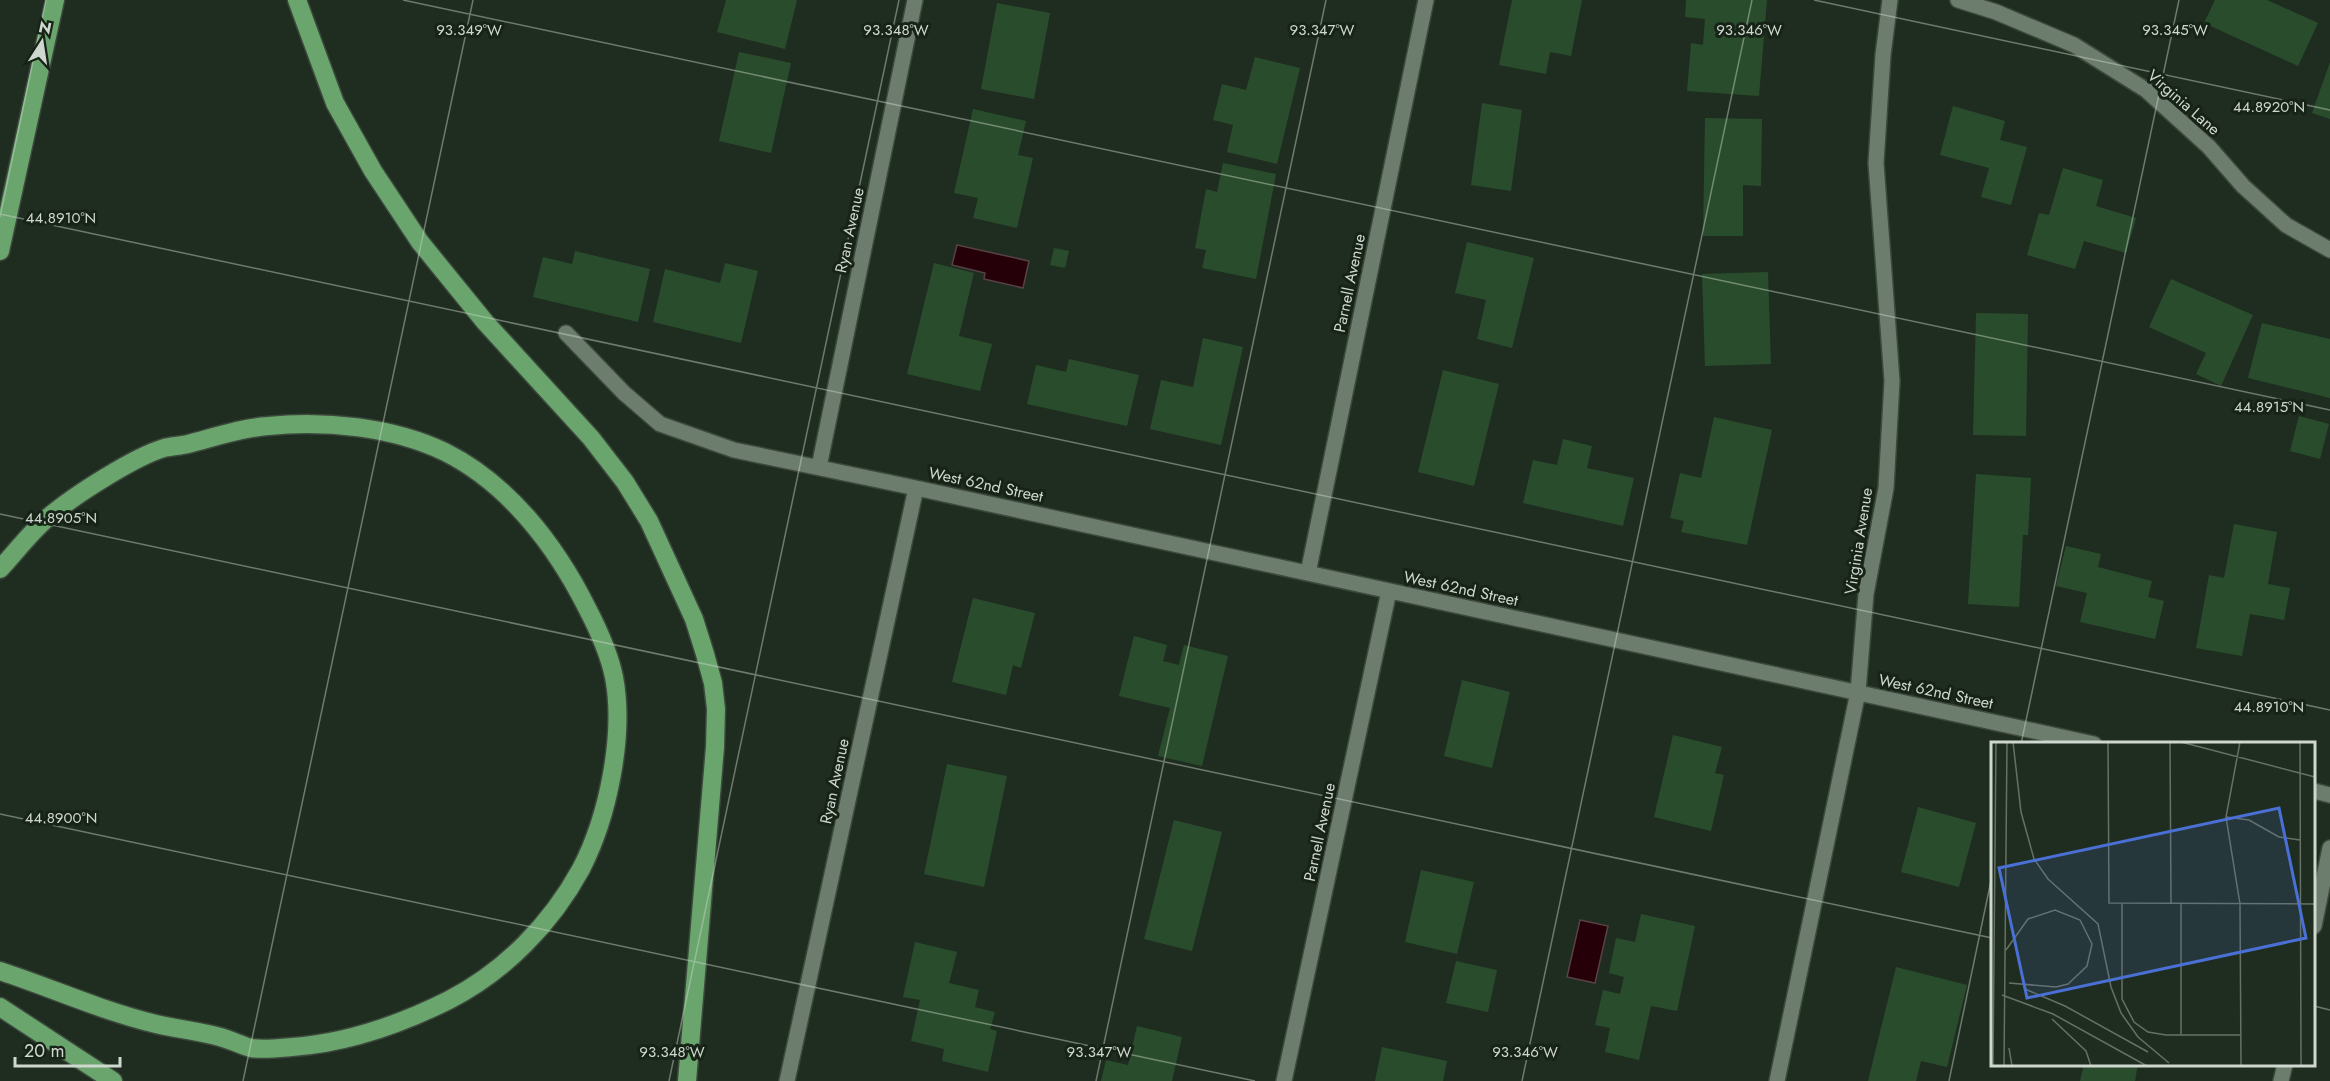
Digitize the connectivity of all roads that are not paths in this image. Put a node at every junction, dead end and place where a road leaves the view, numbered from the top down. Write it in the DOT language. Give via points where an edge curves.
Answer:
graph roads {
  1 [pos="55,0"];
  2 [pos="297,0"];
  3 [pos="915,0"];
  4 [pos="1426,0"];
  5 [pos="1890,0"];
  6 [pos="1958,0"];
  7 [pos="2330,250"];
  8 [pos="0,251"];
  9 [pos="566,333"];
  10 [pos="819,467"];
  11 [pos="916,488"];
  12 [pos="0,569"];
  13 [pos="1308,573"];
  14 [pos="1389,591"];
  15 [pos="1858,692"];
  16 [pos="2085,742"];
  17 [pos="2315,791"];
  18 [pos="2330,795"];
  19 [pos="2330,848"];
  20 [pos="2315,917"];
  21 [pos="0,970"];
  22 [pos="0,1007"];
  23 [pos="2285,1066"];
  24 [pos="113,1081"];
  25 [pos="687,1081"];
  26 [pos="787,1081"];
  27 [pos="1284,1081"];
  28 [pos="1777,1081"];
  29 [pos="2281,1081"];
  1 -- 8 [label="highway"];
  2 -- 25 [label="highway" via="335,103 373,171 443,272 591,438 625,482 663,549 694,619 713,683 716,709"];
  3 -- 10 [label="street, Ryan Avenue"];
  4 -- 13 [label="street, Parnell Avenue"];
  5 -- 15 [label="street, Virginia Avenue" via="1876,163 1892,381 1886,488 1866,594"];
  6 -- 7 [label="street, Virginia Lane" via="2074,45 2146,90 2286,225"];
  9 -- 10 [label="street, West 62nd Street" via="660,424 734,450"];
  10 -- 11 [label="street, West 62nd Street"];
  11 -- 13 [label="street, West 62nd Street"];
  11 -- 26 [label="street, Ryan Avenue"];
  12 -- 21 [label="highway" via="49,516 104,479 163,448 275,425 321,424 401,436 446,452 470,467 541,532 572,578 595,623 614,675 616,704 613,766 599,830 557,908 488,977 408,1019 351,1039 253,1048 127,1016"];
  13 -- 14 [label="street, West 62nd Street"];
  14 -- 15 [label="street, West 62nd Street"];
  14 -- 27 [label="street, Parnell Avenue"];
  15 -- 16 [label="street, West 62nd Street"];
  15 -- 28 [label="street, Virginia Avenue"];
  17 -- 18 [label="street"];
  19 -- 20 [label="street"];
  22 -- 24 [label="highway"];
  23 -- 29 [label="street"];
}
